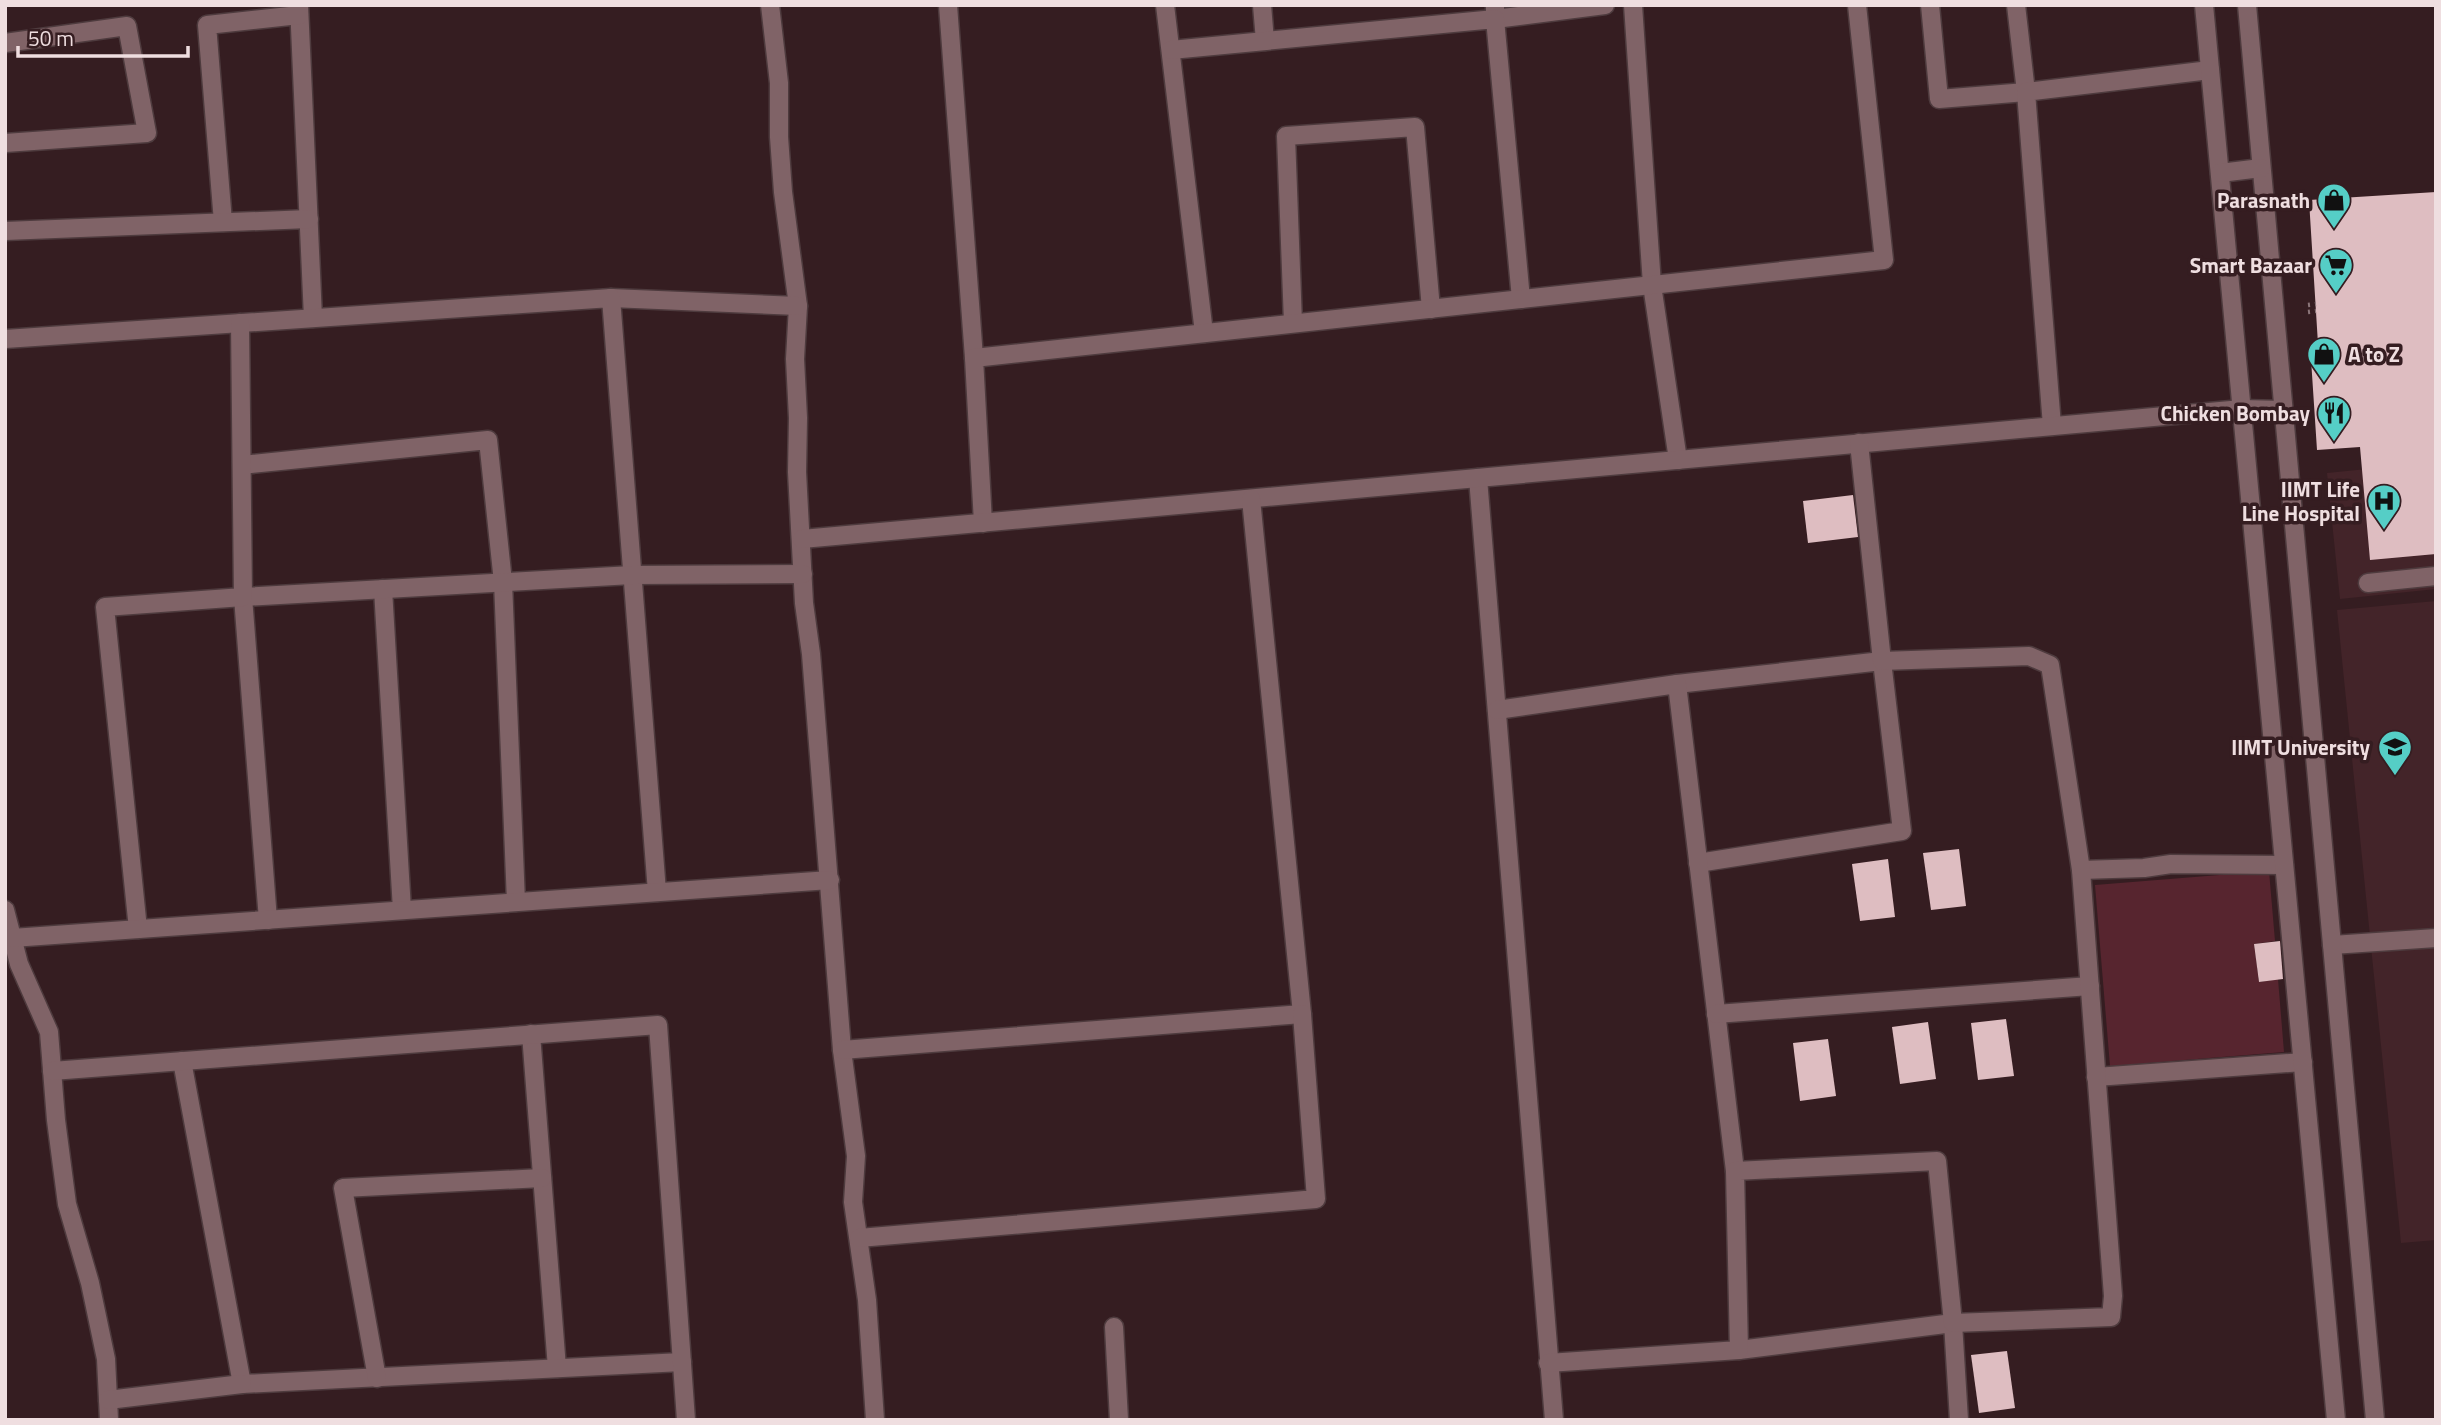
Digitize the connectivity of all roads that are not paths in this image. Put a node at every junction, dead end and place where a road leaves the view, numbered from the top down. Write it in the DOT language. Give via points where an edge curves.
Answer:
graph roads {
  1 [pos="770,5"];
  2 [pos="948,5"];
  3 [pos="1165,5"];
  4 [pos="1262,5"];
  5 [pos="1605,5"];
  6 [pos="1633,5"];
  7 [pos="1857,5"];
  8 [pos="1930,5"];
  9 [pos="2016,5"];
  10 [pos="2204,5"];
  11 [pos="2247,5"];
  12 [pos="299,10"];
  13 [pos="1495,12"];
  14 [pos="1265,41"];
  15 [pos="5,43"];
  16 [pos="1171,50"];
  17 [pos="2210,70"];
  18 [pos="2026,92"];
  19 [pos="5,143"];
  20 [pos="2261,168"];
  21 [pos="2220,173"];
  22 [pos="309,219"];
  23 [pos="223,222"];
  24 [pos="5,231"];
  25 [pos="1652,285"];
  26 [pos="611,298"];
  27 [pos="1521,299"];
  28 [pos="798,306"];
  29 [pos="1431,309"];
  30 [pos="313,318"];
  31 [pos="240,323"];
  32 [pos="1293,323"];
  33 [pos="1204,333"];
  34 [pos="5,339"];
  35 [pos="974,358"];
  36 [pos="2242,409"];
  37 [pos="2283,410"];
  38 [pos="2052,426"];
  39 [pos="1858,443"];
  40 [pos="1678,460"];
  41 [pos="242,465"];
  42 [pos="1478,478"];
  43 [pos="1251,499"];
  44 [pos="983,523"];
  45 [pos="802,539"];
  46 [pos="803,574"];
  47 [pos="632,575"];
  48 [pos="2436,576"];
  49 [pos="503,582"];
  50 [pos="2368,583"];
  51 [pos="383,589"];
  52 [pos="243,597"];
  53 [pos="1882,662"];
  54 [pos="1677,684"];
  55 [pos="1497,710"];
  56 [pos="1698,863"];
  57 [pos="2284,865"];
  58 [pos="2081,870"];
  59 [pos="830,880"];
  60 [pos="657,892"];
  61 [pos="516,902"];
  62 [pos="5,910"];
  63 [pos="402,910"];
  64 [pos="268,920"];
  65 [pos="138,929"];
  66 [pos="2436,937"];
  67 [pos="12,938"];
  68 [pos="2332,945"];
  69 [pos="2090,986"];
  70 [pos="1302,1014"];
  71 [pos="1716,1014"];
  72 [pos="531,1034"];
  73 [pos="842,1050"];
  74 [pos="183,1061"];
  75 [pos="2303,1062"];
  76 [pos="52,1071"];
  77 [pos="2096,1077"];
  78 [pos="1735,1171"];
  79 [pos="542,1178"];
  80 [pos="859,1238"];
  81 [pos="1953,1323"];
  82 [pos="1114,1326"];
  83 [pos="1739,1350"];
  84 [pos="682,1362"];
  85 [pos="1548,1363"];
  86 [pos="556,1368"];
  87 [pos="377,1378"];
  88 [pos="242,1384"];
  89 [pos="108,1400"];
  90 [pos="109,1420"];
  91 [pos="686,1420"];
  92 [pos="875,1420"];
  93 [pos="1119,1420"];
  94 [pos="1554,1420"];
  95 [pos="1959,1420"];
  96 [pos="2336,1420"];
  97 [pos="2375,1420"];
  1 -- 28 [label="street" via="779,83 783,192"];
  2 -- 35 [label="street"];
  3 -- 16 [label="street"];
  4 -- 14 [label="street"];
  5 -- 13 [label="street"];
  6 -- 25 [label="street"];
  7 -- 25 [label="street" via="1884,260"];
  8 -- 18 [label="street" via="1939,99"];
  9 -- 18 [label="street"];
  10 -- 17 [label="street"];
  11 -- 20 [label="street"];
  12 -- 22 [label="street"];
  12 -- 23 [label="street" via="207,25"];
  13 -- 14 [label="street"];
  13 -- 27 [label="street"];
  14 -- 16 [label="street"];
  15 -- 19 [label="street" via="127,26 147,133"];
  16 -- 33 [label="street"];
  17 -- 18 [label="street"];
  17 -- 21 [label="street"];
  18 -- 38 [label="street"];
  20 -- 21 [label="street"];
  20 -- 37 [label="street"];
  21 -- 36 [label="street"];
  22 -- 23 [label="street"];
  22 -- 30 [label="street"];
  23 -- 24 [label="street"];
  25 -- 27 [label="street"];
  25 -- 40 [label="street"];
  26 -- 28 [label="street"];
  26 -- 30 [label="street"];
  26 -- 47 [label="street"];
  27 -- 29 [label="street"];
  28 -- 45 [label="street" via="795,359"];
  29 -- 32 [label="street"];
  29 -- 32 [label="street" via="1415,127 1286,136"];
  30 -- 31 [label="street"];
  31 -- 34 [label="street"];
  31 -- 41 [label="street"];
  32 -- 33 [label="street"];
  33 -- 35 [label="street"];
  35 -- 44 [label="street"];
  36 -- 37 [label="street"];
  36 -- 38 [label="street"];
  36 -- 57 [label="street"];
  37 -- 68 [label="street"];
  38 -- 39 [label="street"];
  39 -- 40 [label="street"];
  39 -- 53 [label="street"];
  40 -- 42 [label="street"];
  41 -- 49 [label="street" via="488,439"];
  41 -- 52 [label="street"];
  42 -- 43 [label="street"];
  42 -- 55 [label="street"];
  43 -- 44 [label="street"];
  43 -- 70 [label="street"];
  44 -- 45 [label="street"];
  45 -- 46 [label="street"];
  46 -- 47 [label="street"];
  46 -- 59 [label="street"];
  47 -- 49 [label="street"];
  47 -- 60 [label="street"];
  48 -- 50 [label="street"];
  49 -- 51 [label="street"];
  49 -- 61 [label="street"];
  51 -- 52 [label="street"];
  51 -- 63 [label="street"];
  52 -- 64 [label="street"];
  52 -- 65 [label="street" via="105,607"];
  53 -- 54 [label="street"];
  53 -- 56 [label="street" via="1902,831"];
  53 -- 58 [label="street" via="2029,656 2050,665"];
  54 -- 55 [label="street"];
  54 -- 56 [label="street"];
  55 -- 85 [label="street"];
  56 -- 71 [label="street"];
  57 -- 58 [label="street" via="2171,864"];
  57 -- 75 [label="street"];
  58 -- 69 [label="street"];
  59 -- 60 [label="street"];
  59 -- 73 [label="street"];
  60 -- 61 [label="street"];
  61 -- 63 [label="street"];
  62 -- 67 [label="street"];
  63 -- 64 [label="street"];
  64 -- 65 [label="street"];
  65 -- 67 [label="street"];
  66 -- 68 [label="street"];
  67 -- 76 [label="street" via="49,1032"];
  68 -- 97 [label="street"];
  69 -- 71 [label="street"];
  69 -- 77 [label="street"];
  70 -- 73 [label="street"];
  70 -- 80 [label="street" via="1316,1199"];
  71 -- 78 [label="street"];
  72 -- 74 [label="street"];
  72 -- 79 [label="street"];
  72 -- 84 [label="street" via="658,1025"];
  73 -- 80 [label="street" via="856,1156 853,1202"];
  74 -- 76 [label="street"];
  74 -- 88 [label="street"];
  75 -- 77 [label="street"];
  75 -- 96 [label="street"];
  76 -- 89 [label="street" via="67,1204 106,1359"];
  77 -- 81 [label="street" via="2111,1317"];
  78 -- 81 [label="street" via="1937,1161"];
  78 -- 83 [label="street"];
  79 -- 86 [label="street"];
  79 -- 87 [label="street" via="343,1188"];
  80 -- 92 [label="street"];
  81 -- 83 [label="street"];
  81 -- 95 [label="street"];
  82 -- 93 [label="street"];
  83 -- 85 [label="street"];
  84 -- 86 [label="street"];
  84 -- 91 [label="street"];
  85 -- 94 [label="street"];
  86 -- 87 [label="street"];
  87 -- 88 [label="street"];
  88 -- 89 [label="street"];
  89 -- 90 [label="street"];
}
